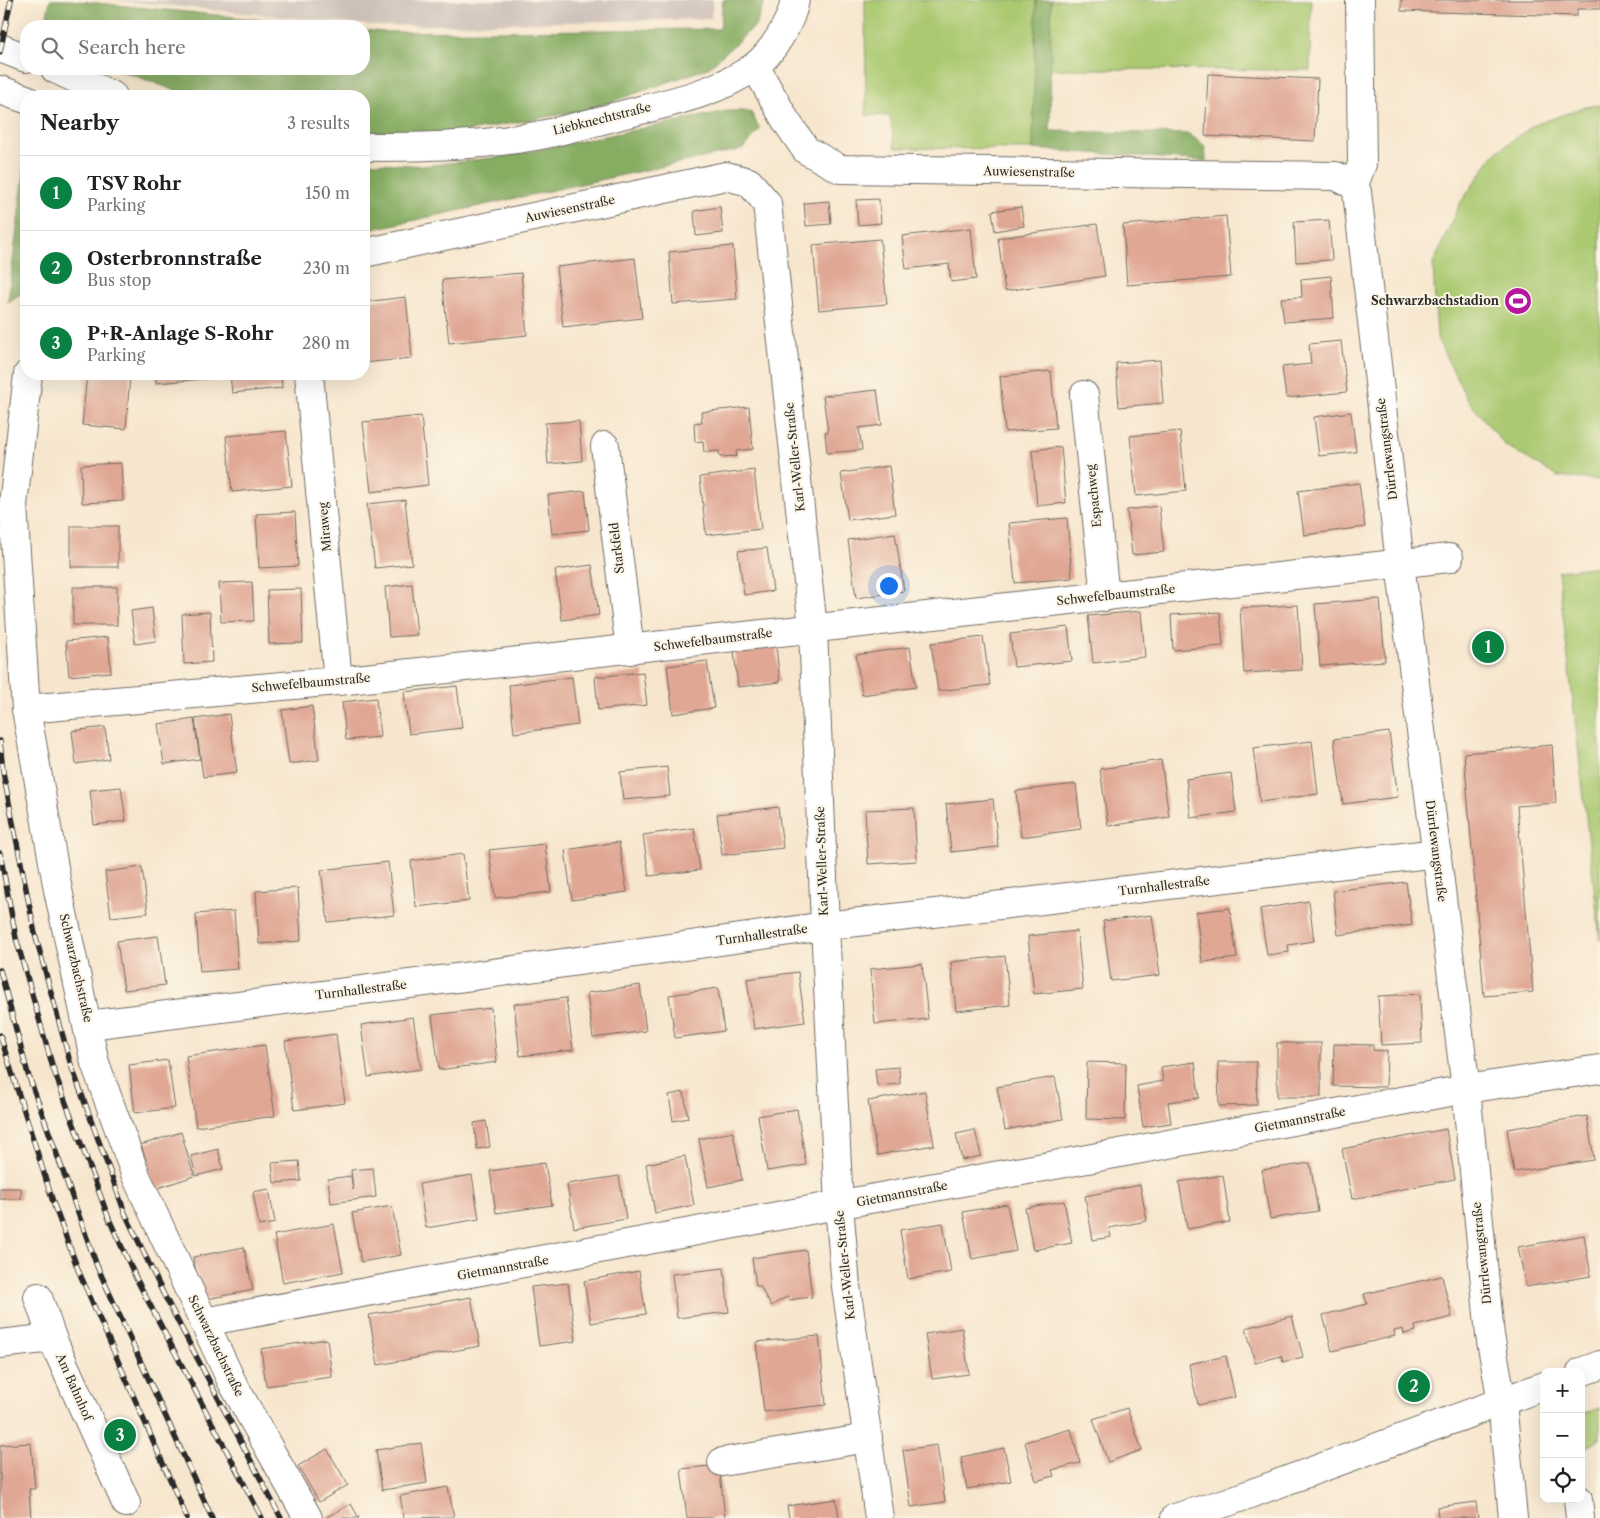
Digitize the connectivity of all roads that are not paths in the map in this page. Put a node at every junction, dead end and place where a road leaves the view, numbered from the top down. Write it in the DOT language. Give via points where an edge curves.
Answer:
graph roads {
  1 [pos="795,0"];
  2 [pos="1360,0"];
  3 [pos="0,48"];
  4 [pos="20,56"];
  5 [pos="755,66"];
  6 [pos="67,75"];
  7 [pos="0,90"];
  8 [pos="100,90"];
  9 [pos="20,97"];
  10 [pos="370,147"];
  11 [pos="1354,185"];
  12 [pos="767,203"];
  13 [pos="370,252"];
  14 [pos="27,380"];
  15 [pos="310,380"];
  16 [pos="1084,395"];
  17 [pos="605,446"];
  18 [pos="1449,558"];
  19 [pos="1400,563"];
  20 [pos="1105,597"];
  21 [pos="814,628"];
  22 [pos="630,650"];
  23 [pos="338,681"];
  24 [pos="26,709"];
  25 [pos="1437,853"];
  26 [pos="825,926"];
  27 [pos="89,1025"];
  28 [pos="1600,1069"];
  29 [pos="1466,1089"];
  30 [pos="839,1206"];
  31 [pos="38,1297"];
  32 [pos="204,1322"];
  33 [pos="52,1338"];
  34 [pos="0,1344"];
  35 [pos="1600,1365"];
  36 [pos="1585,1371"];
  37 [pos="1540,1388"];
  38 [pos="1502,1402"];
  39 [pos="868,1438"];
  40 [pos="722,1462"];
  41 [pos="126,1503"];
  42 [pos="1578,1503"];
  43 [pos="308,1518"];
  44 [pos="879,1518"];
  45 [pos="1175,1518"];
  46 [pos="1513,1518"];
  47 [pos="1580,1518"];
  1 -- 5 [label="street, Liebknechtstraße" via="778,39"];
  2 -- 11 [label="street" via="1362,164"];
  3 -- 4 [label="street"];
  5 -- 10 [label="street, Liebknechtstraße" via="719,87 540,135 433,148"];
  5 -- 11 [label="street, Auwiesenstraße" via="806,150 840,169 1336,176"];
  6 -- 8 [label="street"];
  7 -- 9 [label="street"];
  11 -- 19 [label="street, Dürrlewangstraße"];
  12 -- 13 [label="street, Auwiesenstraße" via="749,182 726,176"];
  12 -- 21 [label="street, Karl-Weller-Straße"];
  14 -- 24 [label="street, Schwarzbachstraße" via="13,505"];
  15 -- 23 [label="street, Miraweg"];
  16 -- 20 [label="street, Espachweg"];
  17 -- 22 [label="street, Starkfeld"];
  18 -- 19 [label="street, Schwefelbaumstraße"];
  19 -- 20 [label="street, Schwefelbaumstraße"];
  19 -- 25 [label="street, Dürrlewangstraße"];
  20 -- 21 [label="street, Schwefelbaumstraße"];
  21 -- 22 [label="street, Schwefelbaumstraße"];
  21 -- 26 [label="street, Karl-Weller-Straße"];
  22 -- 23 [label="street, Schwefelbaumstraße"];
  23 -- 24 [label="street, Schwefelbaumstraße"];
  24 -- 27 [label="street, Schwarzbachstraße" via="58,890"];
  25 -- 26 [label="street, Turnhallestraße"];
  25 -- 29 [label="street, Dürrlewangstraße"];
  26 -- 27 [label="street, Turnhallestraße"];
  26 -- 30 [label="street, Karl-Weller-Straße"];
  27 -- 32 [label="street, Schwarzbachstraße" via="95,1063 136,1176"];
  28 -- 29 [label="street, Gietmannstraße"];
  29 -- 30 [label="street, Gietmannstraße"];
  29 -- 38 [label="street, Dürrlewangstraße" via="1490,1335"];
  30 -- 32 [label="street, Gietmannstraße"];
  30 -- 39 [label="street, Karl-Weller-Straße" via="846,1286"];
  31 -- 33 [label="street, Am Bahnhof"];
  32 -- 43 [label="street, Schwarzbachstraße" via="232,1382"];
  33 -- 34 [label="street"];
  33 -- 41 [label="street, Am Bahnhof"];
  35 -- 36 [label="street"];
  37 -- 38 [label="street"];
  38 -- 45 [label="street" via="1228,1502"];
  38 -- 46 [label="street, Dürrlewangstraße"];
  39 -- 40 [label="street"];
  39 -- 44 [label="street, Karl-Weller-Straße"];
  42 -- 47 [label="street"];
}
